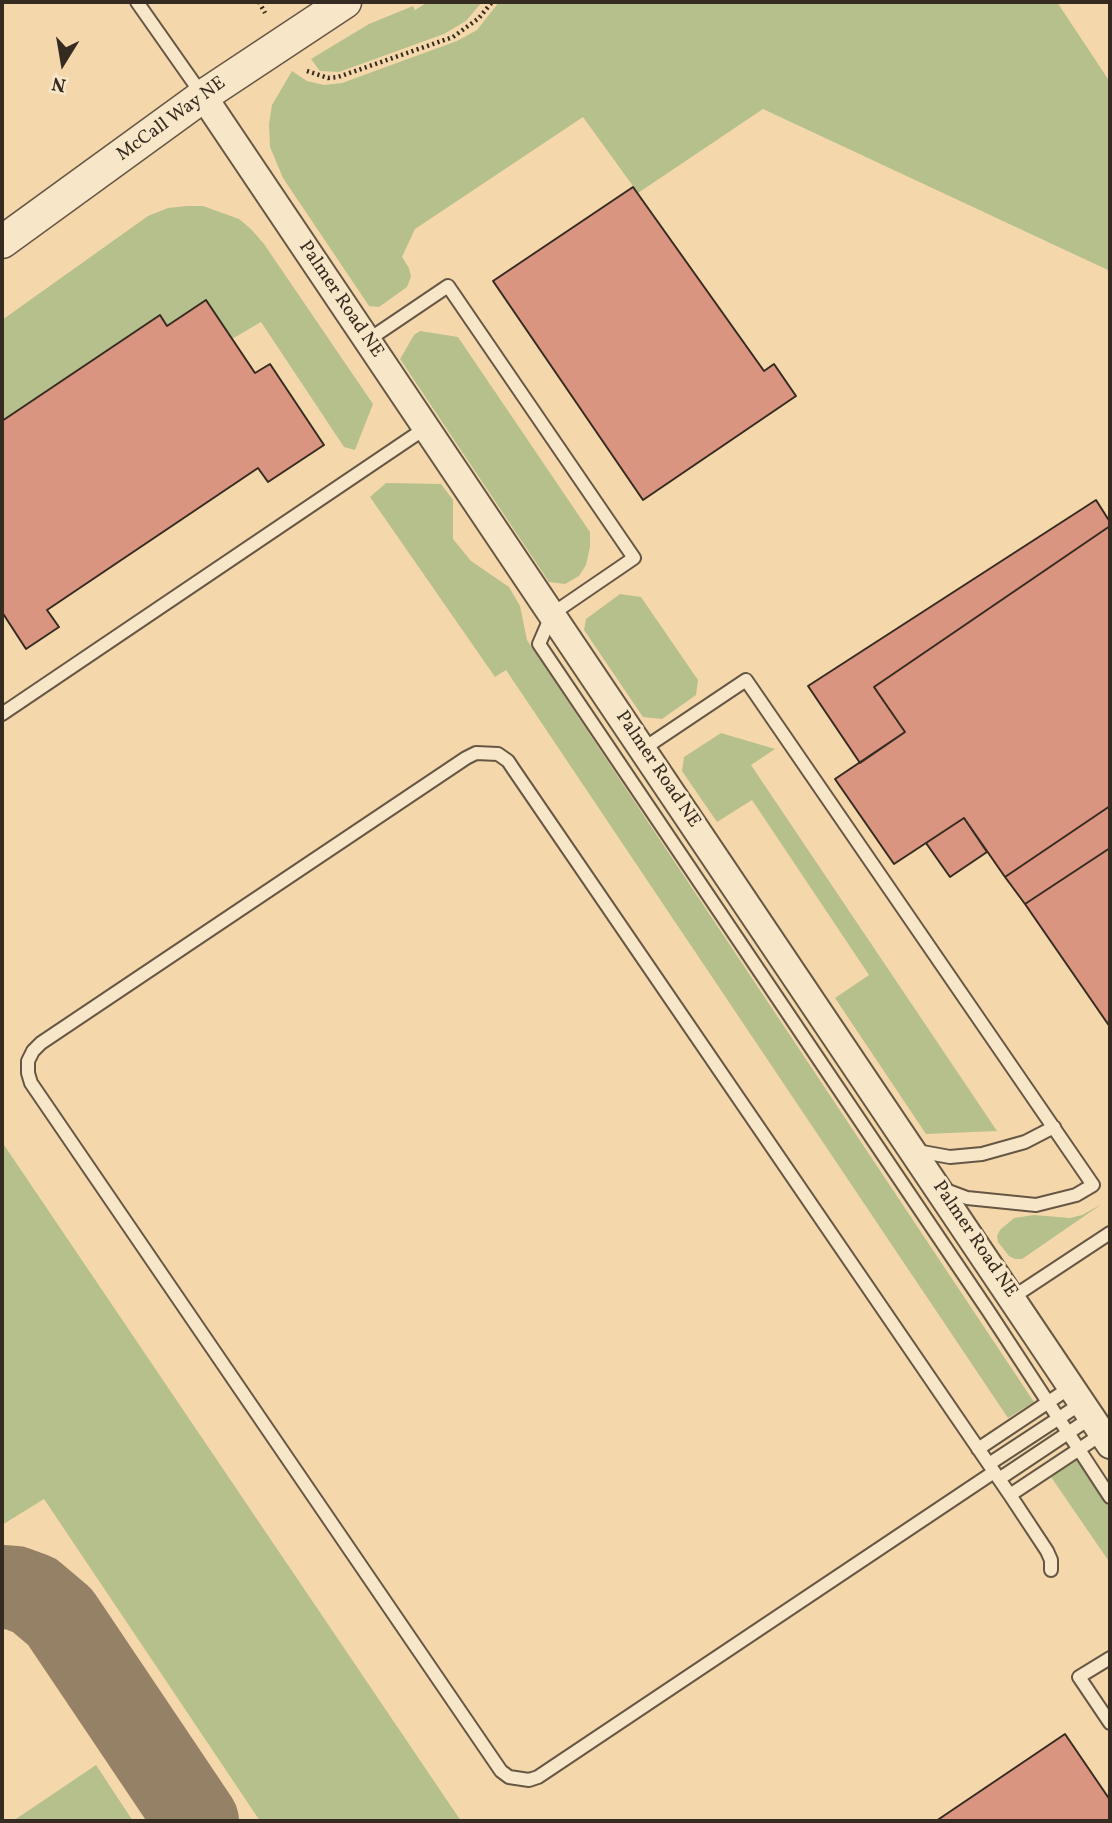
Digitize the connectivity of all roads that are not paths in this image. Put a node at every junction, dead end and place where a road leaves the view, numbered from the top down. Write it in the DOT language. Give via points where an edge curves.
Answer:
graph roads {
  1 [pos="137,2"];
  2 [pos="345,2"];
  3 [pos="203,96"];
  4 [pos="2,242"];
  5 [pos="368,340"];
  6 [pos="427,427"];
  7 [pos="552,614"];
  8 [pos="2,714"];
  9 [pos="643,749"];
  10 [pos="766,932"];
  11 [pos="743,945"];
  12 [pos="1054,1127"];
  13 [pos="913,1149"];
  14 [pos="938,1187"];
  15 [pos="1110,1233"];
  16 [pos="1013,1297"];
  17 [pos="1047,1403"];
  18 [pos="1091,1417"];
  19 [pos="1058,1419"];
  20 [pos="1068,1434"];
  21 [pos="978,1448"];
  22 [pos="1078,1450"];
  23 [pos="994,1472"];
  24 [pos="1010,1495"];
  25 [pos="1110,1497"];
  26 [pos="1051,1570"];
  27 [pos="1110,1658"];
  28 [pos="1110,1723"];
  1 -- 3 [label="lane"];
  2 -- 3 [label="street, McCall Way NE"];
  3 -- 4 [label="street, McCall Way NE"];
  3 -- 5 [label="street, Palmer Road NE"];
  5 -- 6 [label="street, Palmer Road NE"];
  5 -- 7 [label="lane" via="448,286 634,558"];
  6 -- 7 [label="street, Palmer Road NE"];
  6 -- 8 [label="lane"];
  7 -- 9 [label="street, Palmer Road NE"];
  7 -- 11 [label="lane" via="539,644"];
  9 -- 10 [label="street, Palmer Road NE"];
  9 -- 12 [label="lane" via="746,680"];
  10 -- 11 [label="lane"];
  10 -- 13 [label="street, Palmer Road NE"];
  11 -- 17 [label="lane"];
  12 -- 13 [label="lane" via="1025,1142 982,1154 950,1157"];
  12 -- 14 [label="lane" via="1093,1185 1076,1195 1036,1205 967,1198"];
  13 -- 14 [label="street, Palmer Road NE"];
  14 -- 16 [label="street, Palmer Road NE"];
  15 -- 16 [label="lane"];
  16 -- 18 [label="street, Palmer Road NE"];
  17 -- 18 [label="lane"];
  17 -- 19 [label="lane"];
  17 -- 21 [label="lane"];
  18 -- 19 [label="lane"];
  18 -- 20 [label="lane"];
  18 -- 22 [label="lane"];
  19 -- 20 [label="lane"];
  19 -- 23 [label="lane"];
  20 -- 22 [label="lane"];
  20 -- 23 [label="lane"];
  21 -- 23 [label="lane"];
  21 -- 23 [label="lane" via="522,781 498,754 476,753 466,758 41,1043 28,1061 31,1083 509,1777 538,1777"];
  22 -- 24 [label="lane"];
  22 -- 25 [label="lane"];
  23 -- 24 [label="lane"];
  24 -- 26 [label="lane" via="1047,1550"];
  27 -- 28 [label="lane" via="1079,1677"];
}
